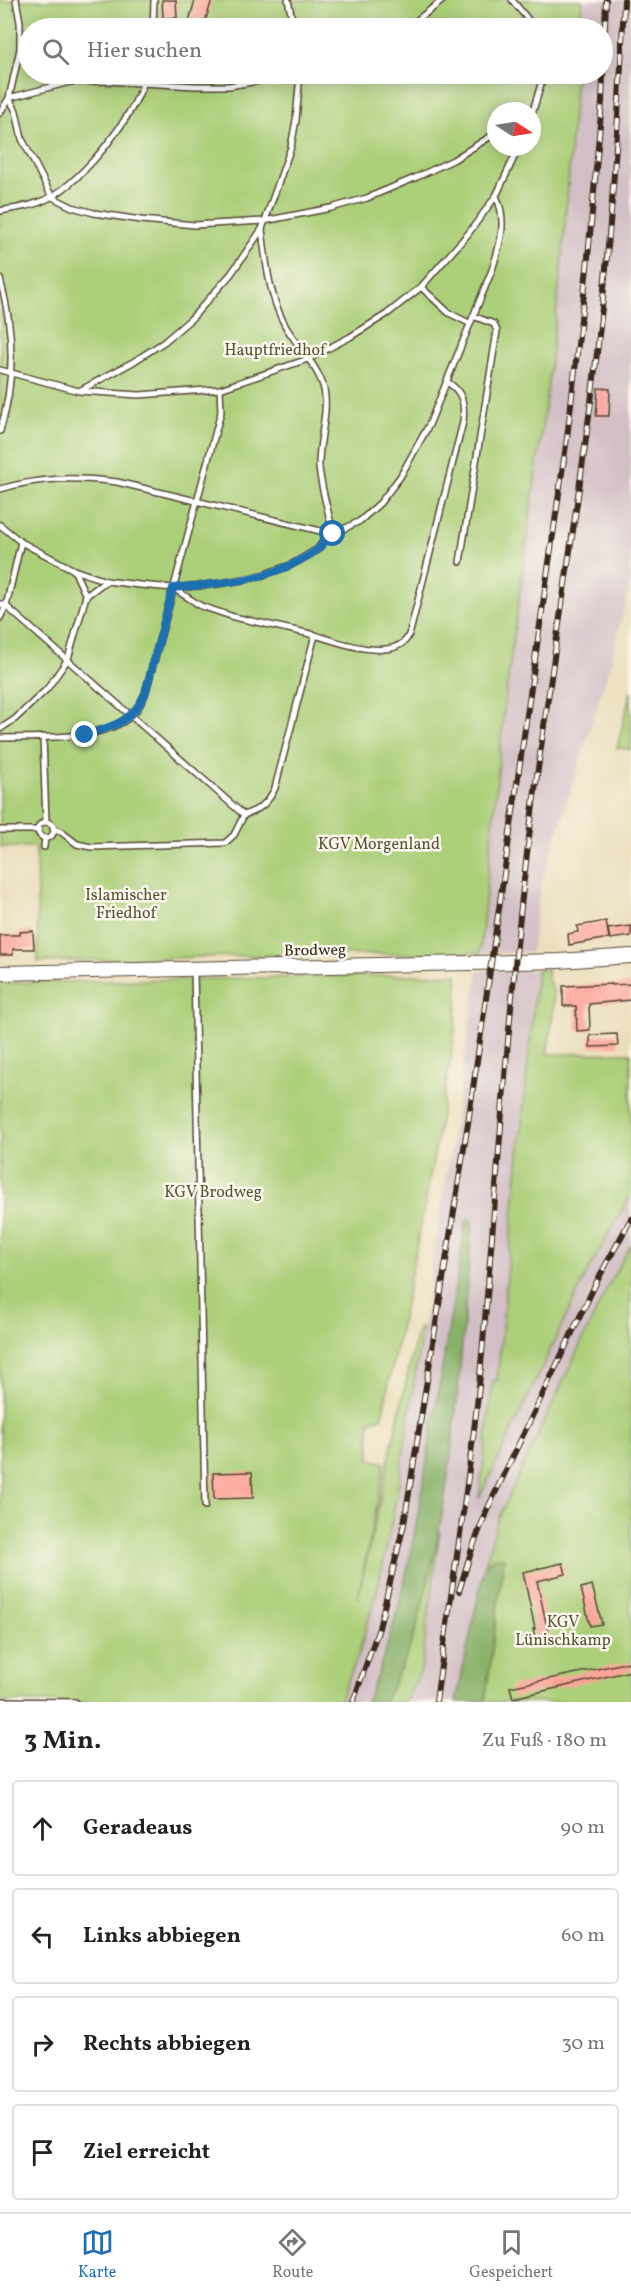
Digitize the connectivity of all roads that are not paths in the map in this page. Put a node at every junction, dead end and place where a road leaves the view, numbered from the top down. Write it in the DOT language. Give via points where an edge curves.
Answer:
graph roads {
  1 [pos="16,0"];
  2 [pos="154,0"];
  3 [pos="288,0"];
  4 [pos="443,0"];
  5 [pos="512,0"];
  6 [pos="19,18"];
  7 [pos="153,18"];
  8 [pos="292,18"];
  9 [pos="420,18"];
  10 [pos="527,18"];
  11 [pos="18,58"];
  12 [pos="62,84"];
  13 [pos="143,84"];
  14 [pos="172,84"];
  15 [pos="241,84"];
  16 [pos="299,84"];
  17 [pos="541,84"];
  18 [pos="9,98"];
  19 [pos="536,102"];
  20 [pos="0,113"];
  21 [pos="487,137"];
  22 [pos="515,156"];
  23 [pos="496,196"];
  24 [pos="52,197"];
  25 [pos="0,211"];
  26 [pos="264,221"];
  27 [pos="262,230"];
  28 [pos="0,279"];
  29 [pos="421,287"];
  30 [pos="472,316"];
  31 [pos="469,323"];
  32 [pos="308,359"];
  33 [pos="0,370"];
  34 [pos="12,375"];
  35 [pos="447,382"];
  36 [pos="220,389"];
  37 [pos="79,391"];
  38 [pos="0,431"];
  39 [pos="0,489"];
  40 [pos="196,501"];
  41 [pos="0,525"];
  42 [pos="333,534"];
  43 [pos="21,542"];
  44 [pos="460,562"];
  45 [pos="75,570"];
  46 [pos="106,580"];
  47 [pos="173,588"];
  48 [pos="86,596"];
  49 [pos="3,605"];
  50 [pos="0,618"];
  51 [pos="315,635"];
  52 [pos="68,659"];
  53 [pos="132,716"];
  54 [pos="0,729"];
  55 [pos="43,737"];
  56 [pos="0,738"];
  57 [pos="244,815"];
  58 [pos="46,822"];
  59 [pos="53,829"];
  60 [pos="0,830"];
  61 [pos="38,830"];
  62 [pos="45,838"];
  63 [pos="44,847"];
  64 [pos="631,956"];
  65 [pos="194,968"];
  66 [pos="0,973"];
  67 [pos="205,1506"];
  68 [pos="0,1701"];
  69 [pos="75,1702"];
  1 -- 6 [label="lane"];
  2 -- 7 [label="lane"];
  3 -- 8 [label="lane"];
  4 -- 9 [label="lane"];
  5 -- 10 [label="lane"];
  11 -- 18 [label="lane"];
  12 -- 18 [label="lane"];
  13 -- 24 [label="lane" via="96,158"];
  14 -- 15 [label="lane"];
  16 -- 26 [label="lane" via="291,147"];
  17 -- 19 [label="lane"];
  18 -- 20 [label="lane"];
  18 -- 24 [label="lane" via="22,139"];
  21 -- 26 [label="lane" via="453,160 367,198"];
  22 -- 23 [label="lane"];
  23 -- 29 [label="lane"];
  23 -- 30 [label="lane" via="501,207 500,246"];
  24 -- 25 [label="lane"];
  24 -- 26 [label="lane" via="94,213 141,220 195,225"];
  26 -- 27 [label="lane"];
  27 -- 32 [label="lane" via="269,282 277,307"];
  27 -- 37 [label="lane" via="213,296 185,324 134,362"];
  28 -- 34 [label="lane" via="7,302"];
  29 -- 31 [label="lane" via="449,313"];
  29 -- 32 [label="lane" via="350,338"];
  30 -- 31 [label="lane"];
  30 -- 44 [label="lane" via="494,324 497,331"];
  31 -- 35 [label="lane"];
  32 -- 36 [label="lane"];
  32 -- 42 [label="lane" via="322,384 325,400 319,468"];
  33 -- 34 [label="lane"];
  34 -- 37 [label="lane"];
  34 -- 38 [label="lane"];
  35 -- 42 [label="lane" via="400,477 360,521"];
  35 -- 51 [label="lane" via="461,395 465,406 463,422 406,640 382,650"];
  36 -- 37 [label="lane" via="139,395"];
  36 -- 40 [label="lane" via="221,412"];
  39 -- 40 [label="lane" via="48,478 82,478 117,482"];
  40 -- 42 [label="lane"];
  40 -- 47 [label="lane"];
  41 -- 43 [label="lane"];
  42 -- 47 [label="lane" via="318,549 291,565 256,577"];
  43 -- 45 [label="lane"];
  43 -- 49 [label="lane"];
  45 -- 46 [label="lane"];
  45 -- 48 [label="lane"];
  46 -- 47 [label="lane"];
  46 -- 48 [label="lane"];
  47 -- 51 [label="lane" via="201,606"];
  47 -- 53 [label="lane" via="145,694"];
  48 -- 52 [label="lane"];
  49 -- 50 [label="lane"];
  49 -- 52 [label="lane"];
  51 -- 57 [label="lane" via="275,788 268,802"];
  52 -- 53 [label="lane"];
  52 -- 54 [label="lane" via="47,689"];
  53 -- 55 [label="lane" via="85,735"];
  53 -- 57 [label="lane"];
  55 -- 56 [label="lane"];
  55 -- 58 [label="lane"];
  57 -- 59 [label="lane" via="225,843 91,847 77,844"];
  58 -- 59 [label="lane"];
  58 -- 61 [label="lane"];
  59 -- 62 [label="lane"];
  60 -- 61 [label="lane"];
  61 -- 62 [label="lane"];
  62 -- 63 [label="lane"];
  64 -- 65 [label="street, Brodweg" via="559,961"];
  65 -- 66 [label="street, Brodweg"];
  65 -- 67 [label="lane"];
  68 -- 69 [label="lane"];
}
